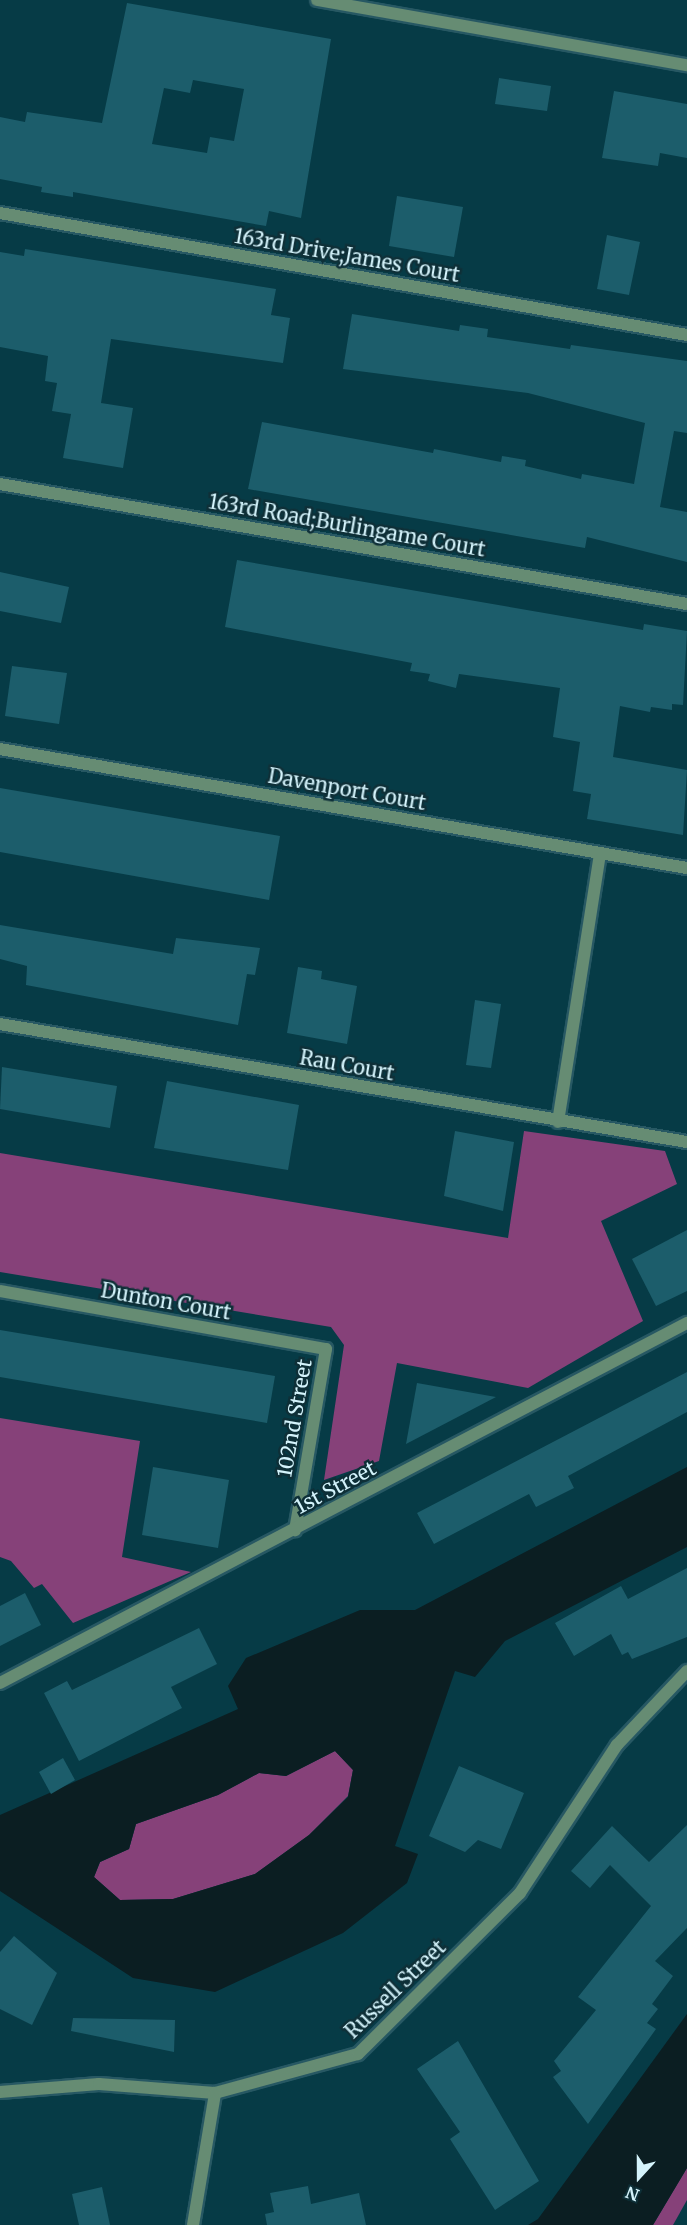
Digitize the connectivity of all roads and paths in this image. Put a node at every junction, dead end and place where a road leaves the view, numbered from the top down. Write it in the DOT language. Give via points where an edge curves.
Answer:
graph roads {
  1 [pos="317,0"];
  2 [pos="687,65"];
  3 [pos="0,213"];
  4 [pos="687,335"];
  5 [pos="0,484"];
  6 [pos="687,603"];
  7 [pos="0,749"];
  8 [pos="600,853"];
  9 [pos="687,868"];
  10 [pos="0,1024"];
  11 [pos="558,1122"];
  12 [pos="687,1142"];
  13 [pos="0,1291"];
  14 [pos="687,1323"];
  15 [pos="326,1349"];
  16 [pos="295,1530"];
  17 [pos="687,1671"];
  18 [pos="0,1683"];
  19 [pos="0,2092"];
  20 [pos="215,2093"];
  21 [pos="192,2225"];
  1 -- 2 [label="street"];
  3 -- 4 [label="street, 163rd Drive;James Court"];
  5 -- 6 [label="street, 163rd Road;Burlingame Court"];
  7 -- 8 [label="street, Davenport Court"];
  8 -- 9 [label="street, Davenport Court"];
  8 -- 11 [label="street"];
  10 -- 11 [label="street, Rau Court"];
  11 -- 12 [label="street, Rau Court"];
  13 -- 15 [label="street, Dunton Court"];
  14 -- 16 [label="street, 1st Street"];
  15 -- 16 [label="street, 102nd Street"];
  16 -- 18 [label="street, 1st Street"];
  17 -- 20 [label="street, Russell Street" via="617,1745 520,1893 358,2054"];
  19 -- 20 [label="street, Russell Street" via="99,2084"];
  20 -- 21 [label="street"];
}
